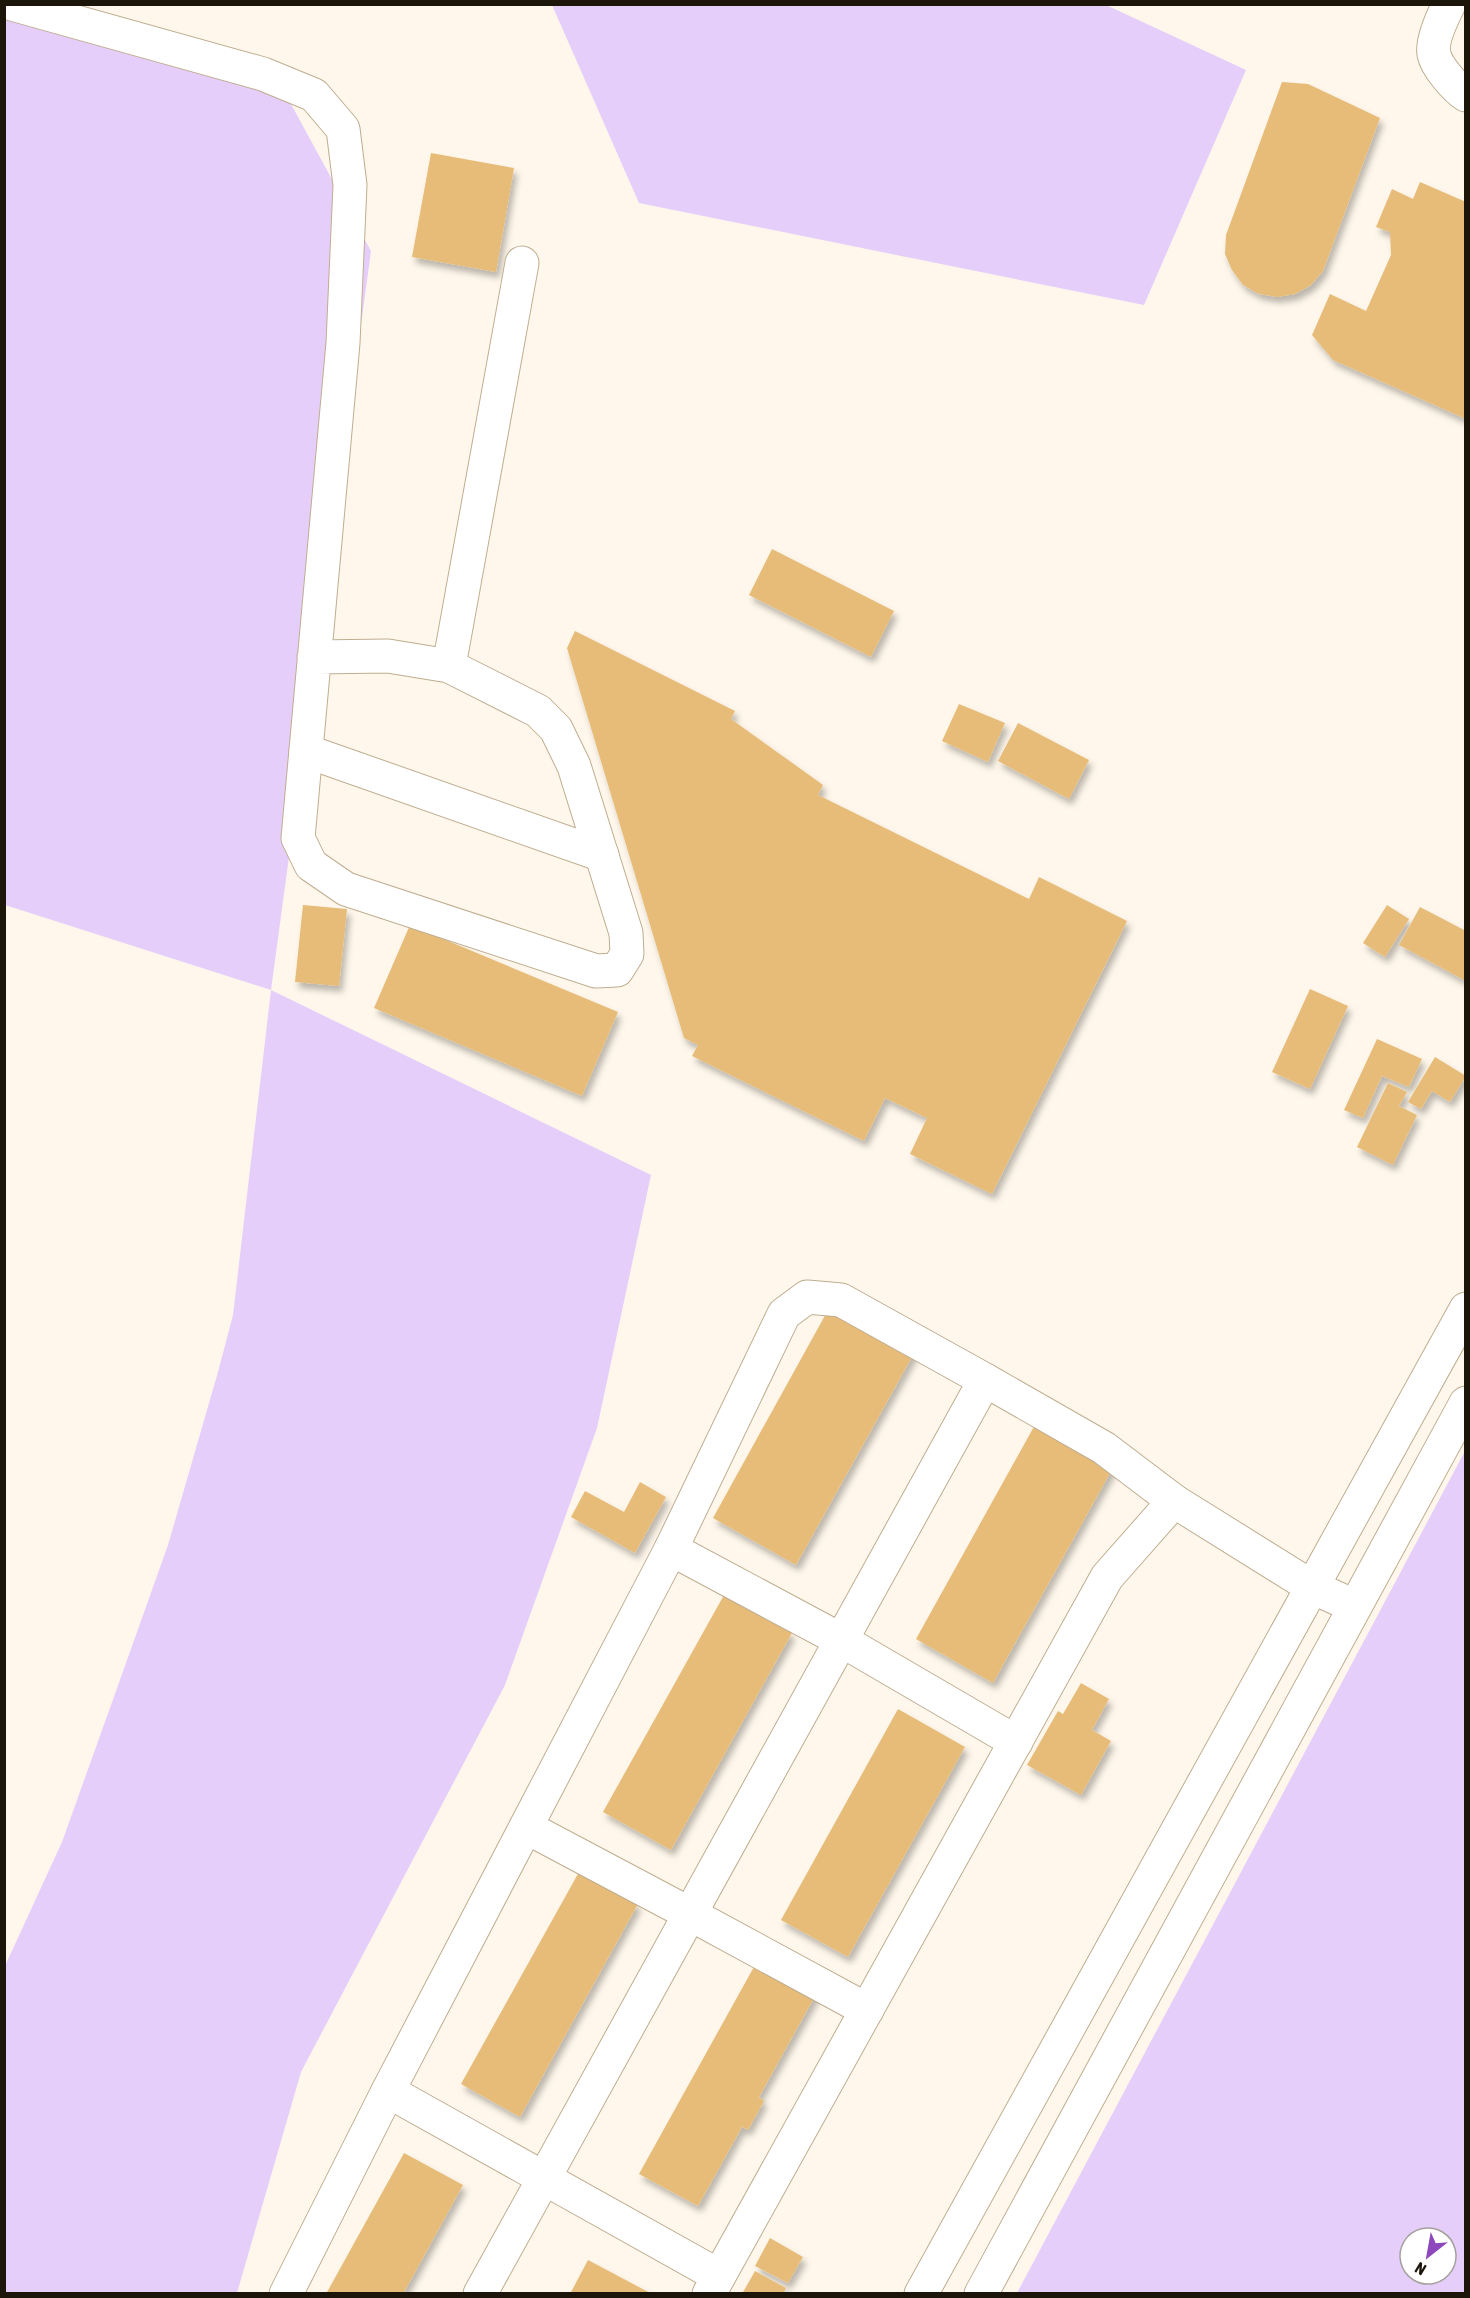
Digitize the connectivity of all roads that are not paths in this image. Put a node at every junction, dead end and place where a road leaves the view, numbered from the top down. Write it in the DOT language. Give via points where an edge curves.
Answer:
graph roads {
  1 [pos="12,4"];
  2 [pos="1449,4"];
  3 [pos="1466,95"];
  4 [pos="522,263"];
  5 [pos="314,657"];
  6 [pos="449,666"];
  7 [pos="306,751"];
  8 [pos="602,855"];
  9 [pos="1466,1309"];
  10 [pos="985,1380"];
  11 [pos="1466,1403"];
  12 [pos="1174,1501"];
  13 [pos="671,1549"];
  14 [pos="1312,1587"];
  15 [pos="1354,1606"];
  16 [pos="841,1640"];
  17 [pos="1016,1742"];
  18 [pos="526,1827"];
  19 [pos="690,1914"];
  20 [pos="867,2010"];
  21 [pos="388,2091"];
  22 [pos="544,2179"];
  23 [pos="714,2285"];
  24 [pos="286,2294"];
  25 [pos="480,2294"];
  26 [pos="921,2294"];
  27 [pos="981,2294"];
  1 -- 5 [label="main road" via="263,74 314,95 343,129 350,185 343,343"];
  2 -- 3 [label="main road" via="1439,26 1434,54 1444,74"];
  4 -- 6 [label="main road"];
  5 -- 6 [label="main road" via="388,656"];
  5 -- 7 [label="main road"];
  6 -- 8 [label="main road" via="538,711 556,729 574,766"];
  7 -- 8 [label="main road"];
  7 -- 8 [label="main road" via="298,838 311,865 346,889 596,971 617,970 627,954 626,933"];
  9 -- 14 [label="main road"];
  10 -- 12 [label="main road" via="1104,1448"];
  10 -- 13 [label="main road" via="841,1300 807,1297 784,1314"];
  10 -- 16 [label="main road"];
  11 -- 15 [label="main road"];
  12 -- 14 [label="main road"];
  12 -- 17 [label="main road" via="1107,1577"];
  13 -- 16 [label="main road"];
  13 -- 18 [label="main road"];
  14 -- 15 [label="main road"];
  14 -- 26 [label="main road"];
  15 -- 27 [label="main road"];
  16 -- 17 [label="main road"];
  16 -- 19 [label="main road"];
  17 -- 20 [label="main road"];
  18 -- 19 [label="main road"];
  18 -- 21 [label="main road"];
  19 -- 20 [label="main road"];
  19 -- 22 [label="main road"];
  20 -- 23 [label="main road"];
  21 -- 22 [label="main road"];
  21 -- 24 [label="main road"];
  22 -- 23 [label="main road"];
  22 -- 25 [label="main road"];
}
